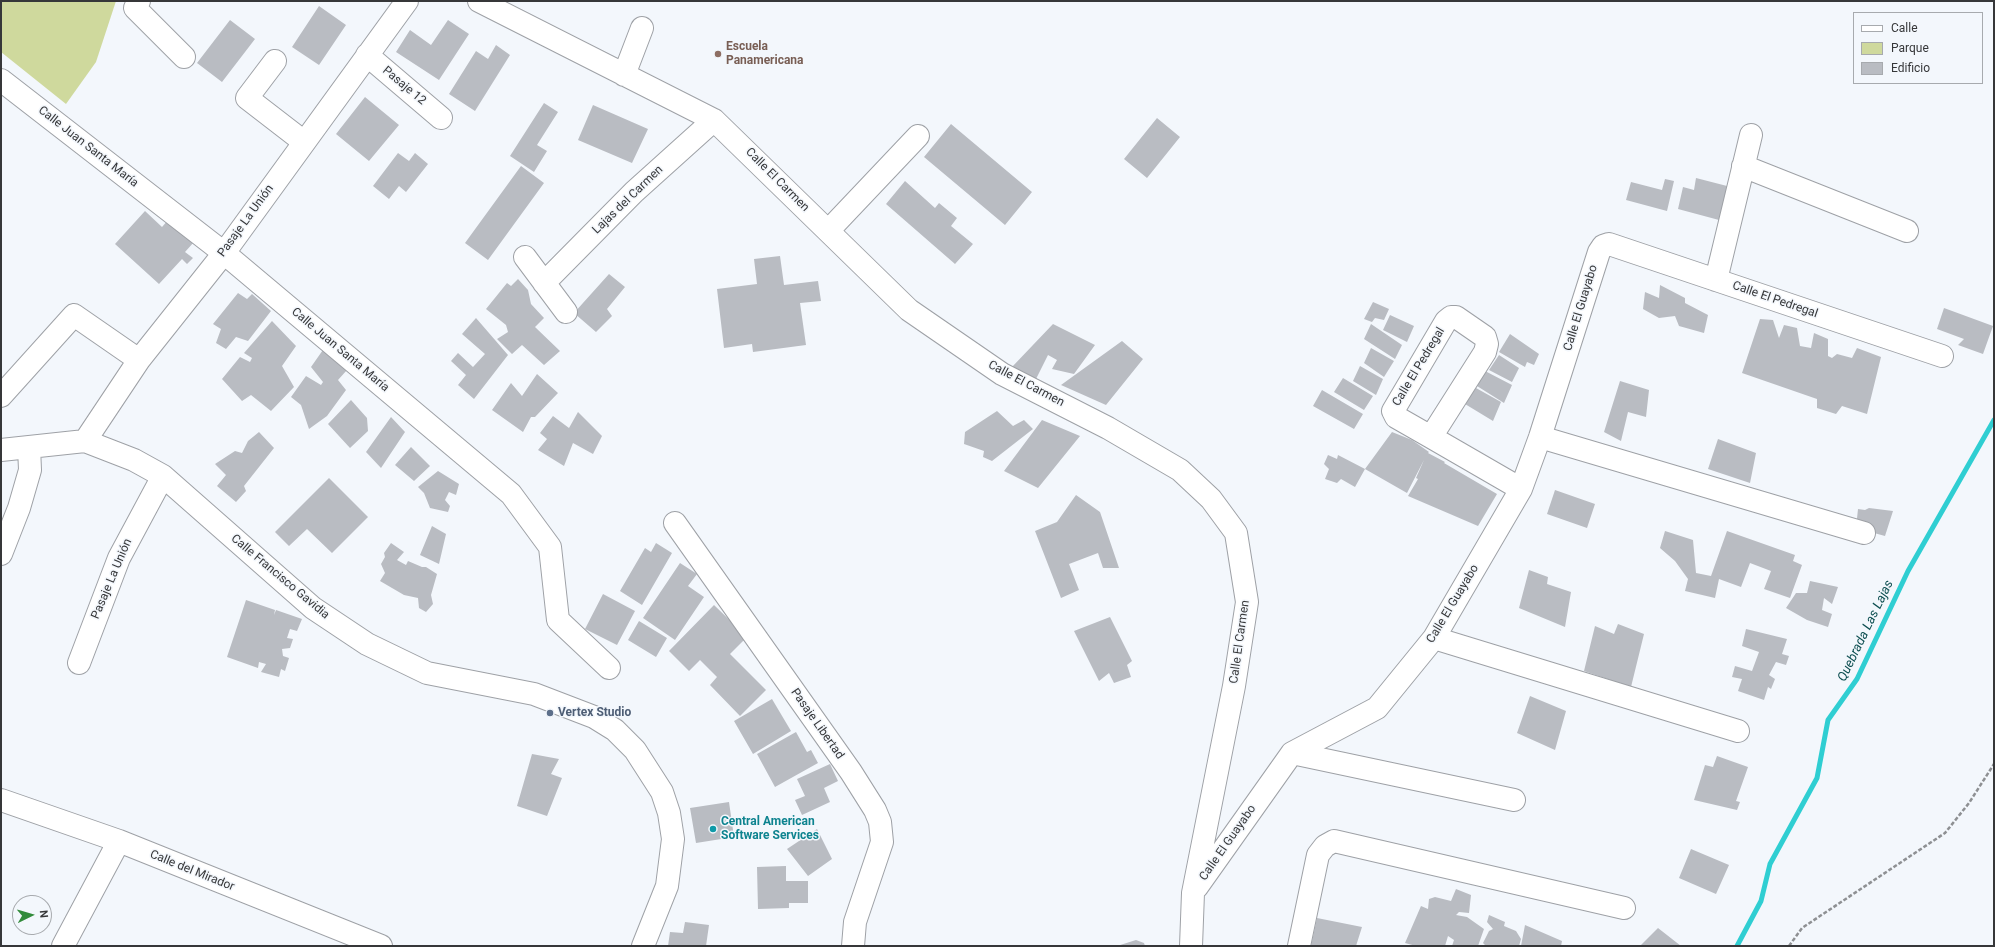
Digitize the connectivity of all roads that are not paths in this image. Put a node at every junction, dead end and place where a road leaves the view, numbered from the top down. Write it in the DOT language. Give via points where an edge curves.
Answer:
graph roads {
  1 [pos="139,1"];
  2 [pos="407,1"];
  3 [pos="478,1"];
  4 [pos="642,28"];
  5 [pos="367,55"];
  6 [pos="184,57"];
  7 [pos="275,61"];
  8 [pos="624,75"];
  9 [pos="1,80"];
  10 [pos="441,118"];
  11 [pos="714,120"];
  12 [pos="1751,135"];
  13 [pos="918,136"];
  14 [pos="304,142"];
  15 [pos="1743,166"];
  16 [pos="828,231"];
  17 [pos="1907,231"];
  18 [pos="1609,244"];
  19 [pos="224,253"];
  20 [pos="525,257"];
  21 [pos="1716,280"];
  22 [pos="544,283"];
  23 [pos="566,312"];
  24 [pos="1942,356"];
  25 [pos="139,360"];
  26 [pos="1,396"];
  27 [pos="1431,437"];
  28 [pos="1540,437"];
  29 [pos="85,441"];
  30 [pos="29,447"];
  31 [pos="1,450"];
  32 [pos="163,476"];
  33 [pos="1521,489"];
  34 [pos="676,522"];
  35 [pos="1864,533"];
  36 [pos="1,554"];
  37 [pos="1434,638"];
  38 [pos="79,663"];
  39 [pos="609,668"];
  40 [pos="1738,731"];
  41 [pos="1292,753"];
  42 [pos="1,800"];
  43 [pos="1514,800"];
  44 [pos="119,841"];
  45 [pos="1193,893"];
  46 [pos="1624,908"];
  47 [pos="63,946"];
  48 [pos="381,946"];
  49 [pos="643,946"];
  50 [pos="853,946"];
  51 [pos="1191,946"];
  52 [pos="1299,946"];
  1 -- 6 [label="street" via="135,8"];
  2 -- 5 [label="street, Pasaje La Unión"];
  3 -- 8 [label="street, Calle El Carmen"];
  4 -- 8 [label="street"];
  5 -- 10 [label="street, Pasaje 12"];
  5 -- 14 [label="street, Pasaje La Unión"];
  7 -- 14 [label="street" via="246,98"];
  8 -- 11 [label="street, Calle El Carmen"];
  9 -- 19 [label="street, Calle Juan Santa María"];
  11 -- 16 [label="street, Calle El Carmen"];
  11 -- 22 [label="street, Lajas del Carmen" via="634,192"];
  12 -- 15 [label="street"];
  13 -- 16 [label="street"];
  14 -- 19 [label="street, Pasaje La Unión"];
  15 -- 17 [label="street"];
  15 -- 21 [label="street"];
  16 -- 45 [label="street, Calle El Carmen" via="909,310 1002,374 1108,428 1180,470 1211,500 1236,533 1247,602 1234,686"];
  18 -- 21 [label="street, Calle El Pedregal"];
  18 -- 28 [label="street, Calle El Guayabo" via="1598,252"];
  19 -- 25 [label="street, Pasaje La Unión"];
  19 -- 39 [label="street, Calle Juan Santa María" via="512,494 550,547 558,620"];
  20 -- 22 [label="street"];
  21 -- 24 [label="street, Calle El Pedregal"];
  22 -- 23 [label="street"];
  25 -- 26 [label="street" via="74,314"];
  25 -- 29 [label="street, Pasaje La Unión"];
  27 -- 27 [label="street, Calle El Pedregal" via="1396,416 1393,411 1446,321 1456,317 1485,337 1487,344 1485,352"];
  27 -- 33 [label="street, Calle El Pedregal"];
  28 -- 33 [label="street, Calle El Guayabo"];
  28 -- 35 [label="street"];
  29 -- 30 [label="street, Calle Francisco Gavidia"];
  29 -- 32 [label="street, Calle Francisco Gavidia" via="134,460"];
  30 -- 31 [label="street, Calle Francisco Gavidia"];
  30 -- 36 [label="street" via="30,470 19,508"];
  32 -- 38 [label="street, Pasaje La Unión" via="118,558"];
  32 -- 49 [label="street, Calle Francisco Gavidia" via="313,608 367,644 428,673 534,694 594,717 625,739 662,792 669,813 672,839 667,886"];
  33 -- 37 [label="street, Calle El Guayabo"];
  34 -- 50 [label="street, Pasaje Libertad" via="875,810 880,822 882,842 855,922"];
  37 -- 40 [label="street"];
  37 -- 41 [label="street, Calle El Guayabo" via="1377,708"];
  41 -- 43 [label="street"];
  41 -- 45 [label="street, Calle El Guayabo"];
  42 -- 44 [label="street, Calle del Mirador"];
  44 -- 47 [label="street"];
  44 -- 48 [label="street, Calle del Mirador"];
  45 -- 51 [label="street"];
  46 -- 52 [label="street" via="1334,841 1325,846 1318,855"];
}
